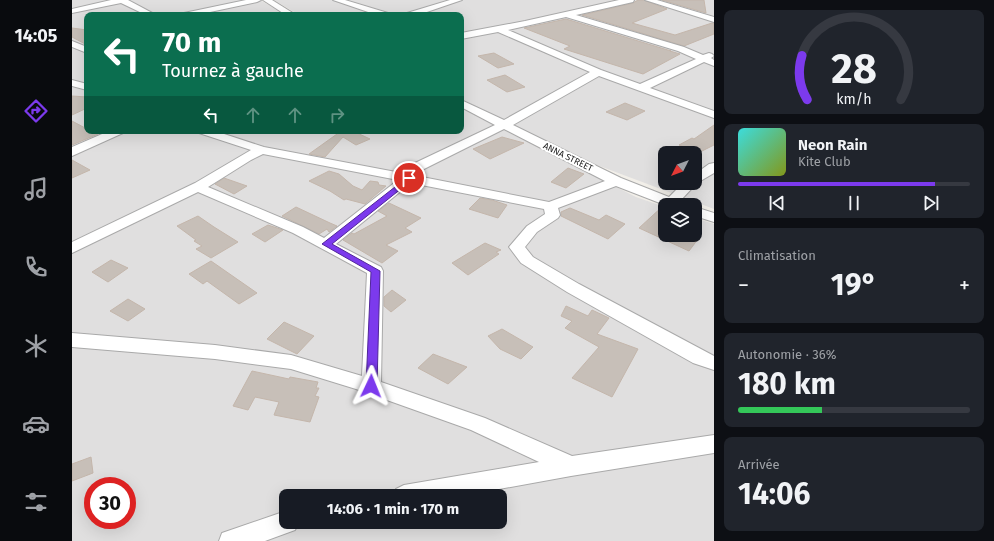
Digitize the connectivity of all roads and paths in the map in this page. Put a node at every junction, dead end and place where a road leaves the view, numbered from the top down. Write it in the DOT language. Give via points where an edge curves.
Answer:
graph roads {
  1 [pos="122,0"];
  2 [pos="257,0"];
  3 [pos="267,0"];
  4 [pos="337,0"];
  5 [pos="458,0"];
  6 [pos="630,0"];
  7 [pos="649,0"];
  8 [pos="72,11"];
  9 [pos="146,12"];
  10 [pos="199,12"];
  11 [pos="287,12"];
  12 [pos="375,12"];
  13 [pos="420,12"];
  14 [pos="565,14"];
  15 [pos="714,20"];
  16 [pos="500,30"];
  17 [pos="464,36"];
  18 [pos="72,44"];
  19 [pos="84,49"];
  20 [pos="714,54"];
  21 [pos="703,59"];
  22 [pos="714,63"];
  23 [pos="598,72"];
  24 [pos="639,88"];
  25 [pos="464,105"];
  26 [pos="714,115"];
  27 [pos="504,125"];
  28 [pos="113,134"];
  29 [pos="212,134"];
  30 [pos="262,150"];
  31 [pos="72,152"];
  32 [pos="714,167"];
  33 [pos="702,175"];
  34 [pos="404,177"];
  35 [pos="616,181"];
  36 [pos="197,187"];
  37 [pos="686,190"];
  38 [pos="660,198"];
  39 [pos="680,198"];
  40 [pos="550,206"];
  41 [pos="702,214"];
  42 [pos="714,218"];
  43 [pos="326,244"];
  44 [pos="72,248"];
  45 [pos="72,340"];
  46 [pos="714,363"];
  47 [pos="371,386"];
  48 [pos="714,444"];
  49 [pos="572,466"];
  50 [pos="443,489"];
  51 [pos="279,525"];
  52 [pos="231,541"];
  1 -- 8 [label="street"];
  1 -- 9 [label="street"];
  2 -- 10 [label="street"];
  3 -- 11 [label="street"];
  4 -- 12 [label="street"];
  5 -- 13 [label="street"];
  6 -- 14 [label="street"];
  7 -- 15 [label="street"];
  14 -- 16 [label="street"];
  14 -- 21 [label="street" via="682,49"];
  16 -- 17 [label="street"];
  16 -- 23 [label="street"];
  18 -- 19 [label="street"];
  20 -- 21 [label="street"];
  21 -- 22 [label="street"];
  21 -- 24 [label="street"];
  23 -- 24 [label="street"];
  23 -- 27 [label="street"];
  24 -- 26 [label="street"];
  25 -- 27 [label="street, ANNA STREET"];
  27 -- 34 [label="street"];
  27 -- 35 [label="street, ANNA STREET"];
  28 -- 31 [label="street"];
  29 -- 30 [label="street"];
  30 -- 34 [label="street"];
  30 -- 36 [label="street"];
  32 -- 33 [label="street"];
  34 -- 40 [label="street"];
  34 -- 43 [label="street"];
  35 -- 38 [label="street, ANNA STREET"];
  35 -- 40 [label="street"];
  36 -- 43 [label="street"];
  36 -- 44 [label="street"];
  37 -- 39 [label="street"];
  40 -- 46 [label="street" via="553,215 532,229 517,247 527,260 700,358"];
  41 -- 42 [label="street"];
  43 -- 47 [label="street" via="375,271"];
  45 -- 47 [label="street" via="215,352 291,362"];
  47 -- 49 [label="street" via="478,424"];
  48 -- 49 [label="street"];
  49 -- 50 [label="street"];
  51 -- 52 [label="street"];
}
